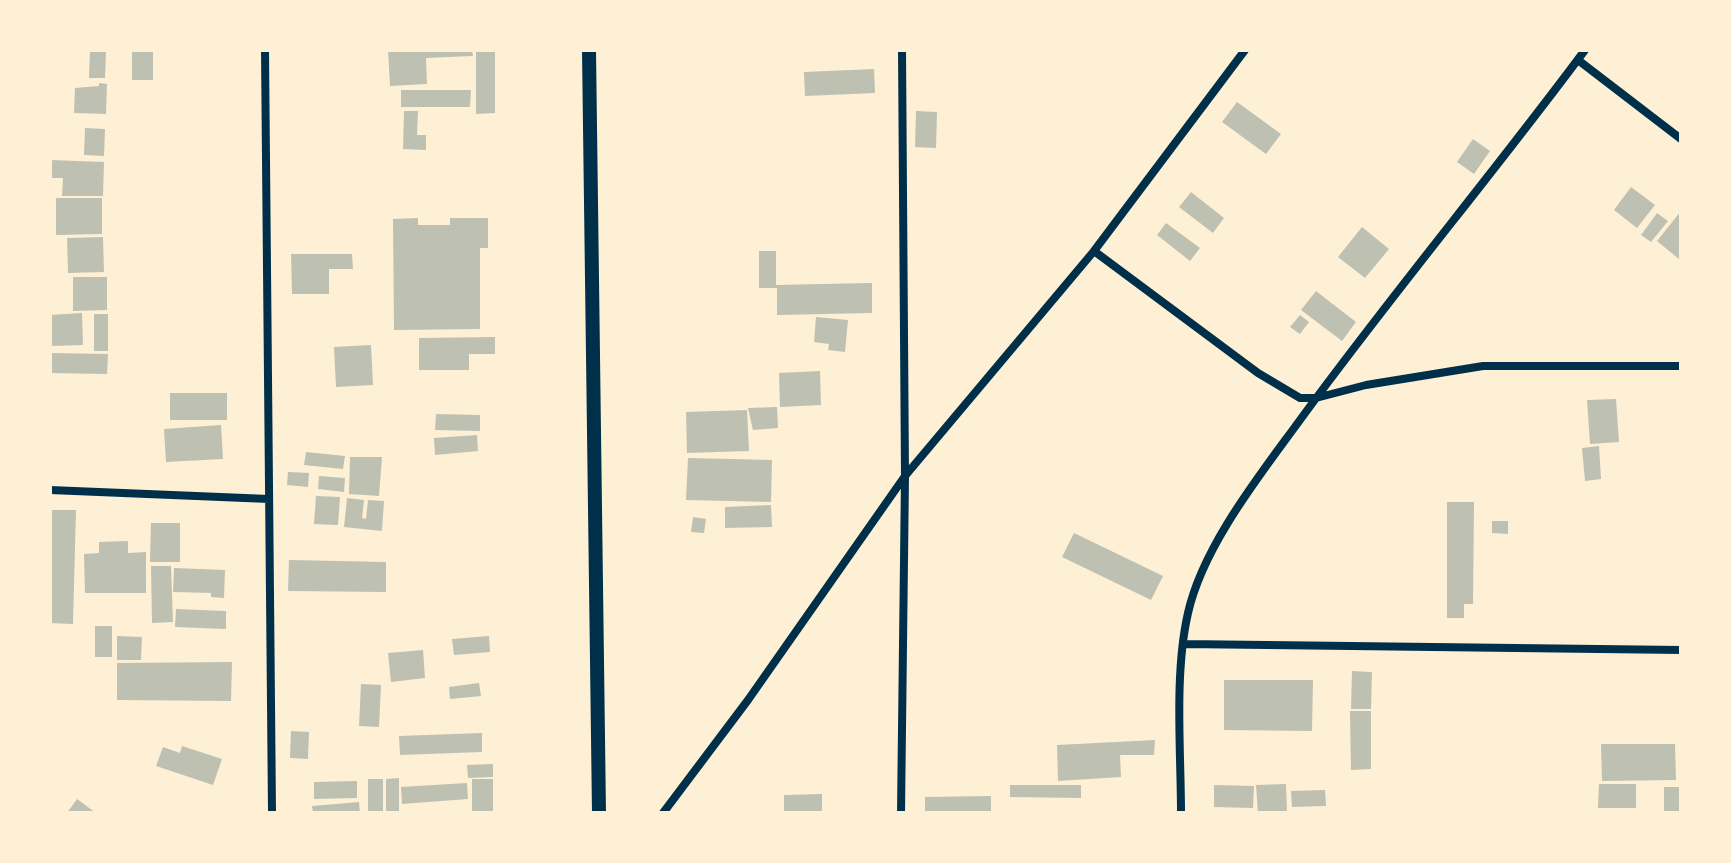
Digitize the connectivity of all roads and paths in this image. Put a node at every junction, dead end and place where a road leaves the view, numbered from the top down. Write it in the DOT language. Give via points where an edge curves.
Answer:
graph roads {
  1 [pos="265,50"];
  2 [pos="589,50"];
  3 [pos="902,50"];
  4 [pos="1245,50"];
  5 [pos="1585,50"];
  6 [pos="1578,60"];
  7 [pos="1681,139"];
  8 [pos="1094,251"];
  9 [pos="1681,366"];
  10 [pos="1316,398"];
  11 [pos="905,476"];
  12 [pos="50,490"];
  13 [pos="269,499"];
  14 [pos="1184,644"];
  15 [pos="1681,650"];
  16 [pos="271,812"];
  17 [pos="599,813"];
  18 [pos="663,813"];
  19 [pos="901,813"];
  20 [pos="1181,813"];
  1 -- 13 [label="street"];
  2 -- 17 [label="street"];
  3 -- 11 [label="street"];
  4 -- 8 [label="street"];
  5 -- 6 [label="street"];
  6 -- 7 [label="street"];
  6 -- 10 [label="street"];
  8 -- 10 [label="street" via="1288,394"];
  8 -- 11 [label="street"];
  9 -- 10 [label="street" via="1483,366"];
  10 -- 14 [label="street" via="1251,488 1204,569 1188,613"];
  11 -- 18 [label="street"];
  11 -- 19 [label="street"];
  12 -- 13 [label="street"];
  13 -- 16 [label="street"];
  14 -- 15 [label="street"];
  14 -- 20 [label="street"];
}
